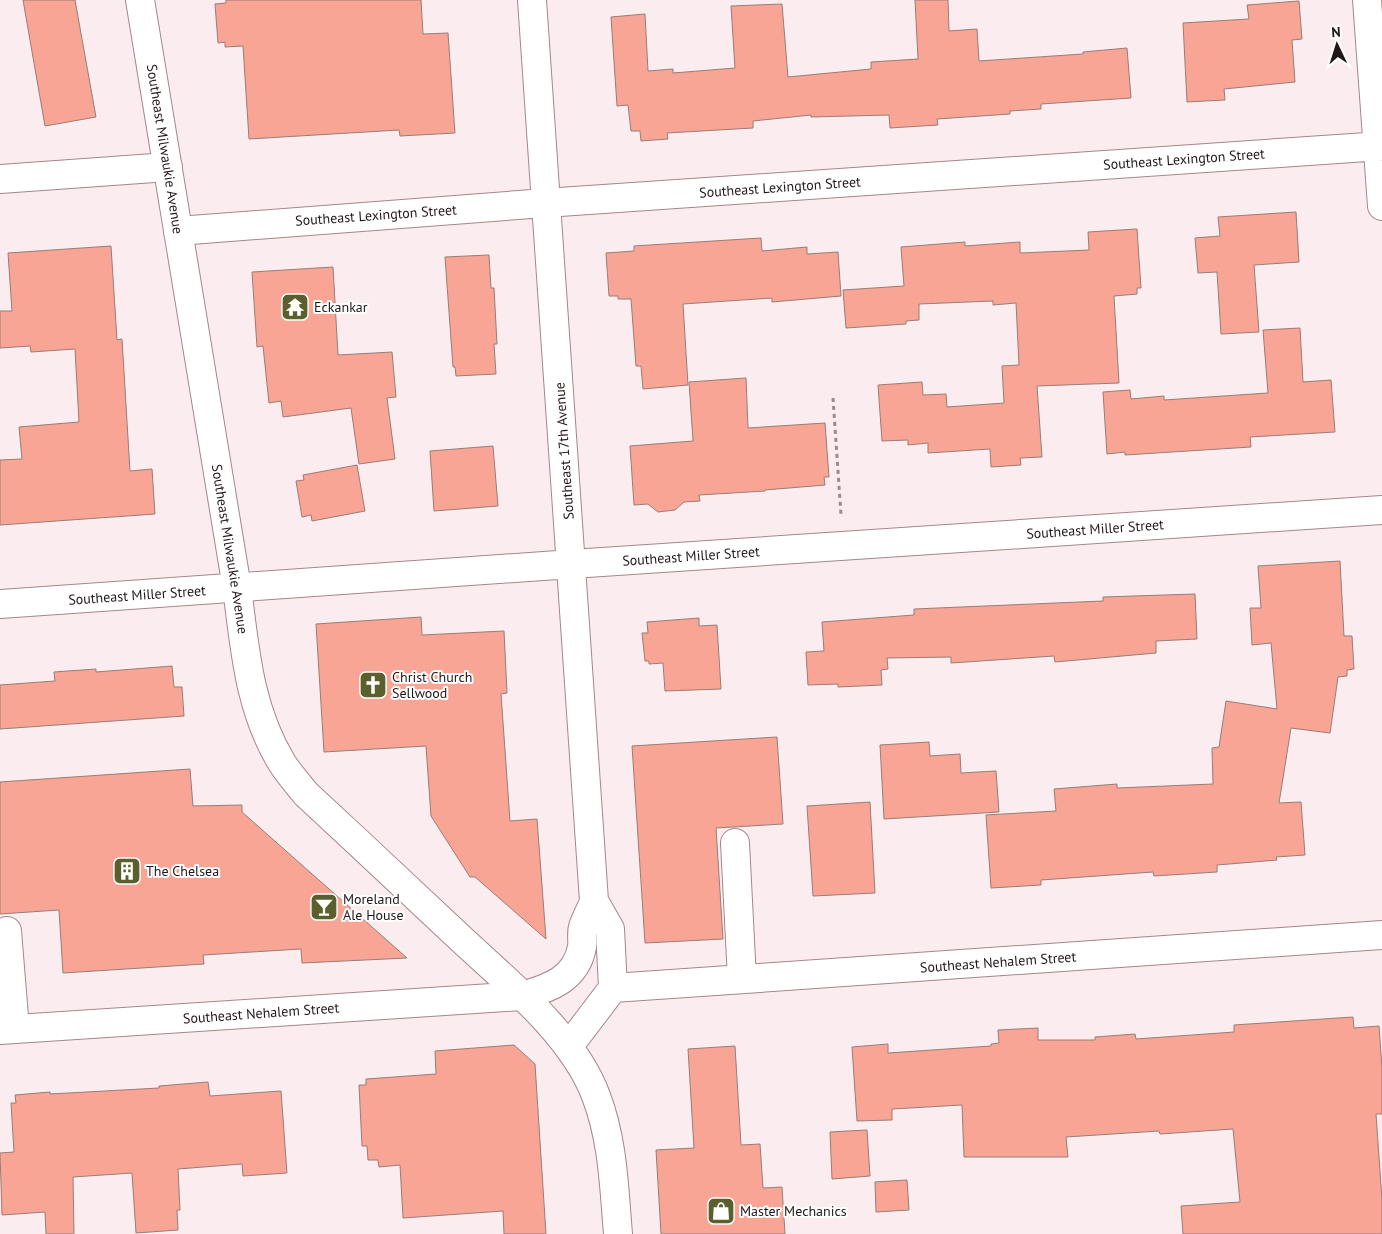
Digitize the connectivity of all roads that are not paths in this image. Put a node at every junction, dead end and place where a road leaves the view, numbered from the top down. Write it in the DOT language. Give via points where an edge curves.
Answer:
graph roads {
  1 [pos="140,0"];
  2 [pos="532,0"];
  3 [pos="1367,0"];
  4 [pos="1380,146"];
  5 [pos="168,167"];
  6 [pos="0,179"];
  7 [pos="546,203"];
  8 [pos="1382,206"];
  9 [pos="178,231"];
  10 [pos="1382,510"];
  11 [pos="572,564"];
  12 [pos="237,588"];
  13 [pos="0,604"];
  14 [pos="735,843"];
  15 [pos="594,902"];
  16 [pos="6,931"];
  17 [pos="1382,935"];
  18 [pos="742,979"];
  19 [pos="614,988"];
  20 [pos="522,996"];
  21 [pos="8,1030"];
  22 [pos="569,1046"];
  23 [pos="618,1234"];
  1 -- 5 [label="street, Southeast Milwaukie Avenue"];
  2 -- 7 [label="street, Southeast 17th Avenue"];
  3 -- 4 [label="street"];
  4 -- 7 [label="street, Southeast Lexington Street"];
  4 -- 8 [label="street"];
  5 -- 6 [label="street"];
  5 -- 9 [label="street, Southeast Milwaukie Avenue"];
  7 -- 9 [label="street, Southeast Lexington Street"];
  7 -- 11 [label="street, Southeast 17th Avenue"];
  9 -- 12 [label="street, Southeast Milwaukie Avenue"];
  10 -- 11 [label="street, Southeast Miller Street"];
  11 -- 12 [label="street, Southeast Miller Street"];
  11 -- 15 [label="street, Southeast 17th Avenue"];
  12 -- 13 [label="street, Southeast Miller Street"];
  12 -- 20 [label="street, Southeast Milwaukie Avenue" via="257,710 283,765 306,794"];
  14 -- 18 [label="street"];
  15 -- 19 [label="street, Southeast 17th Avenue" via="610,929"];
  15 -- 20 [label="street, Southeast 17th Avenue" via="583,929 582,947 575,968 545,989"];
  16 -- 21 [label="street"];
  17 -- 18 [label="street, Southeast Nehalem Street"];
  18 -- 19 [label="street, Southeast Nehalem Street"];
  19 -- 22 [label="street"];
  20 -- 21 [label="street, Southeast Nehalem Street"];
  20 -- 22 [label="street"];
  22 -- 23 [label="street" via="596,1095 608,1136"];
}
